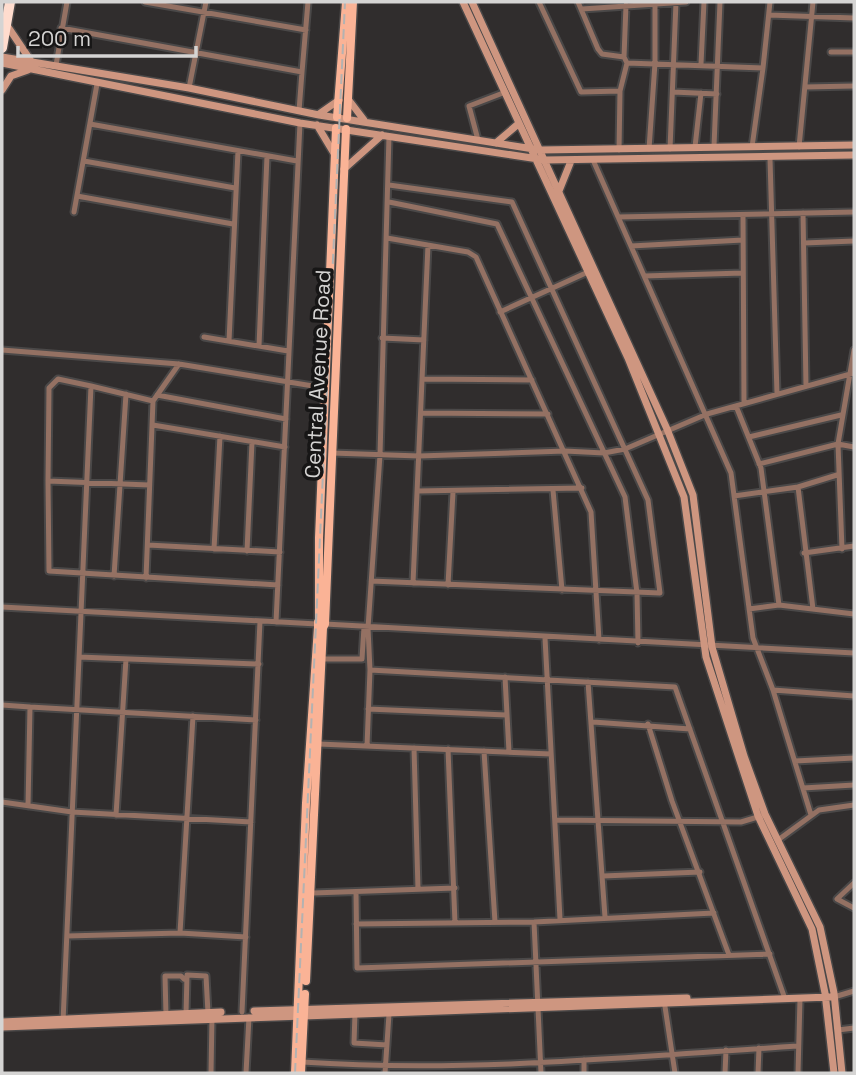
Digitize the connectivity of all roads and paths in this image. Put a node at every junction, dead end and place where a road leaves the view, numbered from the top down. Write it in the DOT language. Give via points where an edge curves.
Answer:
graph roads {
  1 [pos="10,2"];
  2 [pos="66,2"];
  3 [pos="145,2"];
  4 [pos="206,2"];
  5 [pos="308,2"];
  6 [pos="346,2"];
  7 [pos="353,2"];
  8 [pos="463,2"];
  9 [pos="472,2"];
  10 [pos="539,2"];
  11 [pos="578,2"];
  12 [pos="686,2"];
  13 [pos="704,2"];
  14 [pos="720,2"];
  15 [pos="770,2"];
  16 [pos="813,2"];
  17 [pos="655,3"];
  18 [pos="673,3"];
  19 [pos="625,5"];
  20 [pos="582,9"];
  21 [pos="204,12"];
  22 [pos="769,15"];
  23 [pos="854,18"];
  24 [pos="812,19"];
  25 [pos="6,24"];
  26 [pos="61,28"];
  27 [pos="306,30"];
  28 [pos="2,48"];
  29 [pos="831,52"];
  30 [pos="854,52"];
  31 [pos="196,54"];
  32 [pos="2,57"];
  33 [pos="625,60"];
  34 [pos="2,63"];
  35 [pos="655,63"];
  36 [pos="674,64"];
  37 [pos="701,64"];
  38 [pos="30,65"];
  39 [pos="56,65"];
  40 [pos="719,65"];
  41 [pos="763,68"];
  42 [pos="302,72"];
  43 [pos="97,84"];
  44 [pos="854,86"];
  45 [pos="805,87"];
  46 [pos="189,88"];
  47 [pos="2,90"];
  48 [pos="620,91"];
  49 [pos="673,92"];
  50 [pos="503,93"];
  51 [pos="701,93"];
  52 [pos="717,94"];
  53 [pos="343,99"];
  54 [pos="299,111"];
  55 [pos="318,114"];
  56 [pos="365,121"];
  57 [pos="300,123"];
  58 [pos="341,123"];
  59 [pos="90,124"];
  60 [pos="317,125"];
  61 [pos="517,125"];
  62 [pos="386,136"];
  63 [pos="478,140"];
  64 [pos="496,143"];
  65 [pos="854,145"];
  66 [pos="714,146"];
  67 [pos="769,146"];
  68 [pos="752,147"];
  69 [pos="799,147"];
  70 [pos="528,148"];
  71 [pos="695,148"];
  72 [pos="649,149"];
  73 [pos="670,149"];
  74 [pos="540,150"];
  75 [pos="619,150"];
  76 [pos="238,151"];
  77 [pos="854,155"];
  78 [pos="267,156"];
  79 [pos="335,156"];
  80 [pos="533,158"];
  81 [pos="751,159"];
  82 [pos="770,159"];
  83 [pos="545,160"];
  84 [pos="593,160"];
  85 [pos="83,161"];
  86 [pos="297,161"];
  87 [pos="571,161"];
  88 [pos="344,169"];
  89 [pos="389,185"];
  90 [pos="235,188"];
  91 [pos="559,191"];
  92 [pos="77,196"];
  93 [pos="389,202"];
  94 [pos="74,212"];
  95 [pos="854,212"];
  96 [pos="803,213"];
  97 [pos="773,214"];
  98 [pos="743,215"];
  99 [pos="618,217"];
  100 [pos="233,225"];
  101 [pos="387,238"];
  102 [pos="743,240"];
  103 [pos="854,242"];
  104 [pos="804,243"];
  105 [pos="428,245"];
  106 [pos="631,246"];
  107 [pos="588,272"];
  108 [pos="743,273"];
  109 [pos="644,276"];
  110 [pos="552,290"];
  111 [pos="533,298"];
  112 [pos="500,312"];
  113 [pos="204,337"];
  114 [pos="382,338"];
  115 [pos="424,340"];
  116 [pos="229,341"];
  117 [pos="259,346"];
  118 [pos="2,350"];
  119 [pos="854,350"];
  120 [pos="288,351"];
  121 [pos="179,364"];
  122 [pos="852,373"];
  123 [pos="422,379"];
  124 [pos="532,380"];
  125 [pos="287,383"];
  126 [pos="91,386"];
  127 [pos="806,386"];
  128 [pos="325,388"];
  129 [pos="126,394"];
  130 [pos="777,394"];
  131 [pos="155,398"];
  132 [pos="744,404"];
  133 [pos="736,406"];
  134 [pos="421,413"];
  135 [pos="548,414"];
  136 [pos="707,414"];
  137 [pos="841,415"];
  138 [pos="286,419"];
  139 [pos="153,425"];
  140 [pos="663,431"];
  141 [pos="220,436"];
  142 [pos="749,437"];
  143 [pos="252,442"];
  144 [pos="838,444"];
  145 [pos="285,447"];
  146 [pos="854,447"];
  147 [pos="625,449"];
  148 [pos="565,451"];
  149 [pos="331,453"];
  150 [pos="604,453"];
  151 [pos="380,455"];
  152 [pos="419,456"];
  153 [pos="759,464"];
  154 [pos="837,475"];
  155 [pos="48,481"];
  156 [pos="84,482"];
  157 [pos="121,484"];
  158 [pos="149,485"];
  159 [pos="798,487"];
  160 [pos="582,488"];
  161 [pos="553,490"];
  162 [pos="418,491"];
  163 [pos="453,492"];
  164 [pos="764,492"];
  165 [pos="734,496"];
  166 [pos="148,545"];
  167 [pos="854,545"];
  168 [pos="214,549"];
  169 [pos="842,549"];
  170 [pos="247,551"];
  171 [pos="280,552"];
  172 [pos="804,554"];
  173 [pos="81,574"];
  174 [pos="114,576"];
  175 [pos="146,578"];
  176 [pos="370,581"];
  177 [pos="412,583"];
  178 [pos="448,584"];
  179 [pos="278,585"];
  180 [pos="562,590"];
  181 [pos="598,590"];
  182 [pos="636,593"];
  183 [pos="779,605"];
  184 [pos="2,607"];
  185 [pos="813,609"];
  186 [pos="749,610"];
  187 [pos="81,612"];
  188 [pos="854,614"];
  189 [pos="261,621"];
  190 [pos="276,622"];
  191 [pos="321,624"];
  192 [pos="366,627"];
  193 [pos="544,638"];
  194 [pos="599,640"];
  195 [pos="638,643"];
  196 [pos="708,647"];
  197 [pos="758,648"];
  198 [pos="854,653"];
  199 [pos="79,657"];
  200 [pos="126,659"];
  201 [pos="323,659"];
  202 [pos="258,663"];
  203 [pos="370,670"];
  204 [pos="505,677"];
  205 [pos="547,680"];
  206 [pos="588,682"];
  207 [pos="773,690"];
  208 [pos="854,696"];
  209 [pos="2,705"];
  210 [pos="30,707"];
  211 [pos="77,709"];
  212 [pos="368,709"];
  213 [pos="123,712"];
  214 [pos="506,715"];
  215 [pos="193,716"];
  216 [pos="256,720"];
  217 [pos="593,722"];
  218 [pos="648,724"];
  219 [pos="690,729"];
  220 [pos="318,744"];
  221 [pos="367,746"];
  222 [pos="414,748"];
  223 [pos="448,749"];
  224 [pos="484,751"];
  225 [pos="509,752"];
  226 [pos="551,754"];
  227 [pos="854,758"];
  228 [pos="795,761"];
  229 [pos="854,785"];
  230 [pos="803,788"];
  231 [pos="2,802"];
  232 [pos="854,805"];
  233 [pos="28,806"];
  234 [pos="72,812"];
  235 [pos="116,815"];
  236 [pos="761,815"];
  237 [pos="811,815"];
  238 [pos="185,819"];
  239 [pos="555,820"];
  240 [pos="599,820"];
  241 [pos="680,821"];
  242 [pos="723,821"];
  243 [pos="251,822"];
  244 [pos="778,840"];
  245 [pos="699,872"];
  246 [pos="603,876"];
  247 [pos="854,883"];
  248 [pos="455,888"];
  249 [pos="418,889"];
  250 [pos="356,892"];
  251 [pos="313,893"];
  252 [pos="854,908"];
  253 [pos="714,913"];
  254 [pos="605,917"];
  255 [pos="560,919"];
  256 [pos="495,922"];
  257 [pos="534,922"];
  258 [pos="455,923"];
  259 [pos="356,924"];
  260 [pos="180,933"];
  261 [pos="67,936"];
  262 [pos="246,937"];
  263 [pos="770,954"];
  264 [pos="729,955"];
  265 [pos="537,962"];
  266 [pos="854,990"];
  267 [pos="831,995"];
  268 [pos="784,996"];
  269 [pos="800,999"];
  270 [pos="664,1002"];
  271 [pos="538,1006"];
  272 [pos="301,1012"];
  273 [pos="355,1013"];
  274 [pos="185,1014"];
  275 [pos="246,1014"];
  276 [pos="389,1014"];
  277 [pos="166,1015"];
  278 [pos="211,1015"];
  279 [pos="2,1022"];
  280 [pos="63,1022"];
  281 [pos="2,1027"];
  282 [pos="854,1027"];
  283 [pos="838,1030"];
  284 [pos="387,1045"];
  285 [pos="797,1046"];
  286 [pos="759,1048"];
  287 [pos="726,1051"];
  288 [pos="671,1054"];
  289 [pos="584,1060"];
  290 [pos="302,1062"];
  291 [pos="541,1062"];
  292 [pos="411,1065"];
  293 [pos="357,1066"];
  294 [pos="386,1066"];
  295 [pos="211,1073"];
  296 [pos="246,1073"];
  297 [pos="295,1073"];
  298 [pos="301,1073"];
  299 [pos="356,1073"];
  300 [pos="386,1073"];
  301 [pos="411,1073"];
  302 [pos="541,1073"];
  303 [pos="584,1073"];
  304 [pos="675,1073"];
  305 [pos="725,1073"];
  306 [pos="758,1073"];
  307 [pos="798,1073"];
  308 [pos="834,1073"];
  309 [pos="842,1073"];
  1 -- 25 [label="highway"];
  2 -- 26 [label="street"];
  3 -- 21 [label="street"];
  4 -- 21 [label="street"];
  5 -- 27 [label="street"];
  6 -- 53 [label="main road"];
  7 -- 53 [label="main road"];
  8 -- 50 [label="main road"];
  9 -- 74 [label="main road"];
  10 -- 48 [label="street" via="581,92"];
  11 -- 20 [label="street"];
  12 -- 18 [label="street"];
  13 -- 37 [label="street"];
  14 -- 40 [label="street"];
  15 -- 22 [label="street"];
  16 -- 24 [label="street"];
  17 -- 18 [label="street"];
  17 -- 19 [label="street"];
  17 -- 35 [label="street"];
  18 -- 36 [label="street"];
  19 -- 20 [label="street"];
  19 -- 33 [label="street"];
  20 -- 33 [label="street" via="602,54"];
  21 -- 27 [label="street"];
  21 -- 31 [label="street"];
  22 -- 24 [label="street"];
  22 -- 41 [label="street"];
  23 -- 24 [label="street"];
  24 -- 45 [label="street"];
  25 -- 28 [label="highway"];
  25 -- 38 [label="main road"];
  26 -- 31 [label="street"];
  26 -- 39 [label="street"];
  27 -- 42 [label="street"];
  29 -- 30 [label="street"];
  31 -- 42 [label="street"];
  31 -- 46 [label="street"];
  32 -- 38 [label="main road"];
  33 -- 35 [label="street"];
  33 -- 48 [label="street"];
  34 -- 38 [label="main road"];
  35 -- 36 [label="street"];
  35 -- 72 [label="street"];
  36 -- 37 [label="street"];
  36 -- 49 [label="street"];
  37 -- 40 [label="street"];
  38 -- 39 [label="main road"];
  38 -- 43 [label="main road"];
  38 -- 47 [label="main road" via="11,76"];
  39 -- 46 [label="main road"];
  40 -- 41 [label="street"];
  40 -- 52 [label="street"];
  41 -- 68 [label="street"];
  42 -- 54 [label="street"];
  43 -- 57 [label="main road"];
  43 -- 59 [label="street"];
  44 -- 45 [label="street"];
  45 -- 69 [label="street"];
  46 -- 54 [label="main road"];
  48 -- 75 [label="street"];
  49 -- 51 [label="street"];
  49 -- 73 [label="street"];
  50 -- 61 [label="main road"];
  50 -- 63 [label="street" via="470,106"];
  51 -- 52 [label="street"];
  51 -- 71 [label="street"];
  52 -- 66 [label="street"];
  53 -- 55 [label="main road"];
  53 -- 56 [label="main road"];
  53 -- 58 [label="main road"];
  54 -- 55 [label="main road"];
  55 -- 58 [label="main road"];
  56 -- 58 [label="main road"];
  56 -- 63 [label="main road"];
  57 -- 60 [label="main road"];
  57 -- 86 [label="street"];
  58 -- 60 [label="main road"];
  58 -- 62 [label="main road"];
  58 -- 79 [label="main road"];
  58 -- 88 [label="main road, Central Avenue Road"];
  59 -- 76 [label="street"];
  59 -- 85 [label="street"];
  60 -- 79 [label="main road"];
  61 -- 64 [label="main road"];
  61 -- 70 [label="main road"];
  62 -- 80 [label="main road"];
  62 -- 88 [label="main road"];
  62 -- 89 [label="street"];
  63 -- 64 [label="main road"];
  64 -- 70 [label="main road"];
  65 -- 69 [label="main road"];
  66 -- 68 [label="main road"];
  66 -- 71 [label="main road"];
  67 -- 68 [label="main road"];
  67 -- 69 [label="main road"];
  67 -- 82 [label="main road"];
  68 -- 81 [label="main road"];
  70 -- 74 [label="main road"];
  70 -- 80 [label="main road"];
  71 -- 73 [label="main road"];
  72 -- 73 [label="main road"];
  72 -- 75 [label="main road"];
  74 -- 75 [label="main road"];
  74 -- 83 [label="main road"];
  76 -- 78 [label="street"];
  76 -- 90 [label="street"];
  77 -- 82 [label="main road"];
  78 -- 86 [label="street"];
  78 -- 117 [label="street"];
  79 -- 128 [label="main road"];
  80 -- 83 [label="main road"];
  80 -- 107 [label="main road"];
  81 -- 82 [label="main road"];
  81 -- 84 [label="main road"];
  82 -- 97 [label="street"];
  83 -- 87 [label="main road"];
  83 -- 91 [label="main road"];
  84 -- 87 [label="main road"];
  84 -- 99 [label="street"];
  85 -- 90 [label="street"];
  85 -- 92 [label="street"];
  86 -- 120 [label="street"];
  87 -- 91 [label="main road"];
  88 -- 149 [label="main road, Central Avenue Road"];
  89 -- 93 [label="street"];
  89 -- 110 [label="street" via="512,202"];
  90 -- 100 [label="street"];
  91 -- 140 [label="main road"];
  92 -- 94 [label="street"];
  92 -- 100 [label="street"];
  93 -- 101 [label="street"];
  93 -- 111 [label="street" via="497,224"];
  95 -- 96 [label="street"];
  96 -- 97 [label="street"];
  96 -- 104 [label="street"];
  97 -- 98 [label="street"];
  97 -- 130 [label="street"];
  98 -- 99 [label="street"];
  98 -- 102 [label="street"];
  99 -- 106 [label="street"];
  100 -- 116 [label="street"];
  101 -- 105 [label="street"];
  101 -- 114 [label="street"];
  102 -- 106 [label="street"];
  102 -- 108 [label="street"];
  103 -- 104 [label="street"];
  104 -- 127 [label="street"];
  105 -- 112 [label="street" via="476,257"];
  105 -- 115 [label="street"];
  106 -- 109 [label="street"];
  107 -- 110 [label="street"];
  107 -- 140 [label="main road"];
  108 -- 109 [label="street"];
  108 -- 132 [label="street"];
  109 -- 136 [label="street"];
  110 -- 111 [label="street"];
  110 -- 147 [label="street"];
  111 -- 112 [label="street"];
  111 -- 150 [label="street"];
  112 -- 124 [label="street"];
  113 -- 116 [label="street"];
  114 -- 115 [label="street"];
  114 -- 151 [label="street"];
  115 -- 123 [label="street"];
  116 -- 117 [label="street"];
  117 -- 120 [label="street"];
  118 -- 121 [label="street"];
  119 -- 122 [label="street"];
  120 -- 125 [label="street"];
  121 -- 125 [label="street"];
  121 -- 131 [label="street"];
  122 -- 127 [label="street"];
  122 -- 137 [label="street"];
  123 -- 124 [label="street"];
  123 -- 134 [label="street"];
  124 -- 135 [label="street"];
  125 -- 128 [label="street"];
  125 -- 138 [label="street"];
  126 -- 129 [label="street"];
  126 -- 155 [label="street" via="58,379 49,388"];
  126 -- 156 [label="street"];
  127 -- 130 [label="street"];
  128 -- 191 [label="main road"];
  129 -- 131 [label="street"];
  129 -- 157 [label="street"];
  130 -- 132 [label="street"];
  131 -- 138 [label="street"];
  131 -- 139 [label="street"];
  132 -- 133 [label="street"];
  133 -- 136 [label="street"];
  133 -- 142 [label="street"];
  134 -- 135 [label="street"];
  134 -- 152 [label="street"];
  135 -- 148 [label="street"];
  136 -- 140 [label="street"];
  136 -- 165 [label="street" via="731,473"];
  137 -- 142 [label="street"];
  137 -- 144 [label="street"];
  138 -- 145 [label="street"];
  139 -- 141 [label="street"];
  139 -- 158 [label="street"];
  140 -- 147 [label="street"];
  140 -- 196 [label="main road" via="684,497"];
  141 -- 143 [label="street"];
  141 -- 168 [label="street"];
  142 -- 153 [label="street"];
  143 -- 145 [label="street"];
  143 -- 170 [label="street"];
  144 -- 146 [label="street"];
  144 -- 153 [label="street"];
  144 -- 154 [label="street"];
  145 -- 171 [label="street"];
  147 -- 150 [label="street"];
  147 -- 182 [label="street" via="648,500 660,593"];
  148 -- 150 [label="street"];
  148 -- 152 [label="street"];
  148 -- 160 [label="street"];
  149 -- 151 [label="street"];
  149 -- 191 [label="main road, Central Avenue Road"];
  150 -- 182 [label="street" via="625,497"];
  151 -- 152 [label="street"];
  151 -- 176 [label="street"];
  152 -- 162 [label="street"];
  153 -- 164 [label="street"];
  154 -- 159 [label="street"];
  154 -- 169 [label="street"];
  155 -- 156 [label="street"];
  155 -- 173 [label="street" via="49,571"];
  156 -- 157 [label="street"];
  156 -- 173 [label="street"];
  157 -- 158 [label="street"];
  157 -- 174 [label="street"];
  158 -- 166 [label="street"];
  159 -- 164 [label="street"];
  159 -- 172 [label="street"];
  160 -- 161 [label="street"];
  160 -- 181 [label="street" via="592,512"];
  161 -- 163 [label="street"];
  161 -- 180 [label="street"];
  162 -- 163 [label="street"];
  162 -- 177 [label="street"];
  163 -- 178 [label="street"];
  164 -- 165 [label="street"];
  164 -- 183 [label="street"];
  165 -- 186 [label="street"];
  166 -- 168 [label="street"];
  166 -- 175 [label="street"];
  167 -- 169 [label="street"];
  168 -- 170 [label="street"];
  169 -- 172 [label="street"];
  170 -- 171 [label="street"];
  171 -- 179 [label="street"];
  172 -- 185 [label="street"];
  173 -- 174 [label="street"];
  173 -- 187 [label="street"];
  174 -- 175 [label="street"];
  175 -- 179 [label="street"];
  176 -- 177 [label="street"];
  176 -- 192 [label="street"];
  177 -- 178 [label="street"];
  178 -- 180 [label="street"];
  179 -- 190 [label="street"];
  180 -- 181 [label="street"];
  181 -- 182 [label="street"];
  181 -- 194 [label="street"];
  182 -- 195 [label="street"];
  183 -- 185 [label="street"];
  183 -- 186 [label="street"];
  184 -- 187 [label="street"];
  185 -- 188 [label="street"];
  186 -- 197 [label="street"];
  187 -- 189 [label="street"];
  187 -- 199 [label="street"];
  189 -- 190 [label="street"];
  189 -- 202 [label="street"];
  190 -- 191 [label="street"];
  191 -- 192 [label="street"];
  191 -- 201 [label="main road, Central Avenue Road"];
  191 -- 272 [label="main road"];
  192 -- 193 [label="street"];
  192 -- 201 [label="street" via="362,659"];
  192 -- 203 [label="street"];
  193 -- 194 [label="street"];
  193 -- 205 [label="street"];
  194 -- 195 [label="street"];
  195 -- 196 [label="street"];
  196 -- 197 [label="street"];
  196 -- 236 [label="main road"];
  197 -- 198 [label="street"];
  197 -- 207 [label="street"];
  199 -- 200 [label="street"];
  199 -- 211 [label="street"];
  200 -- 202 [label="street"];
  200 -- 213 [label="street"];
  201 -- 220 [label="main road, Central Avenue Road"];
  202 -- 216 [label="street"];
  203 -- 204 [label="street"];
  203 -- 212 [label="street"];
  204 -- 205 [label="street"];
  204 -- 214 [label="street"];
  205 -- 206 [label="street"];
  205 -- 226 [label="street"];
  206 -- 217 [label="street"];
  206 -- 219 [label="street" via="675,687"];
  207 -- 208 [label="street"];
  207 -- 228 [label="street"];
  209 -- 210 [label="street"];
  210 -- 211 [label="street"];
  210 -- 233 [label="street"];
  211 -- 213 [label="street"];
  211 -- 234 [label="street"];
  212 -- 214 [label="street"];
  212 -- 221 [label="street"];
  213 -- 215 [label="street"];
  213 -- 235 [label="street"];
  214 -- 225 [label="street"];
  215 -- 216 [label="street"];
  215 -- 238 [label="street"];
  216 -- 243 [label="street"];
  217 -- 218 [label="street"];
  217 -- 240 [label="street"];
  218 -- 219 [label="street"];
  218 -- 241 [label="street"];
  219 -- 242 [label="street"];
  220 -- 221 [label="street"];
  220 -- 251 [label="main road, Central Avenue Road"];
  221 -- 222 [label="street"];
  222 -- 223 [label="street"];
  222 -- 249 [label="street"];
  223 -- 224 [label="street"];
  223 -- 248 [label="street"];
  224 -- 225 [label="street"];
  224 -- 256 [label="street"];
  225 -- 226 [label="street"];
  226 -- 239 [label="street"];
  227 -- 228 [label="street"];
  228 -- 230 [label="street"];
  229 -- 230 [label="street"];
  230 -- 237 [label="street"];
  231 -- 233 [label="street"];
  232 -- 237 [label="street"];
  233 -- 234 [label="street"];
  234 -- 235 [label="street"];
  234 -- 261 [label="street"];
  235 -- 238 [label="street"];
  236 -- 242 [label="street" via="741,822"];
  236 -- 244 [label="main road"];
  236 -- 267 [label="main road" via="812,929"];
  237 -- 244 [label="street"];
  238 -- 243 [label="street"];
  238 -- 260 [label="street"];
  239 -- 240 [label="street"];
  239 -- 255 [label="street"];
  240 -- 241 [label="street"];
  240 -- 246 [label="street"];
  241 -- 242 [label="street"];
  241 -- 245 [label="street"];
  242 -- 263 [label="street"];
  243 -- 262 [label="street"];
  244 -- 267 [label="main road" via="820,927"];
  245 -- 246 [label="street"];
  245 -- 253 [label="street"];
  246 -- 254 [label="street"];
  247 -- 252 [label="street" via="837,899"];
  248 -- 249 [label="street"];
  248 -- 258 [label="street"];
  249 -- 250 [label="street"];
  250 -- 251 [label="street"];
  250 -- 259 [label="street"];
  251 -- 272 [label="main road, Central Avenue Road"];
  253 -- 254 [label="street"];
  253 -- 264 [label="street"];
  254 -- 255 [label="street"];
  255 -- 257 [label="street"];
  256 -- 257 [label="street"];
  256 -- 258 [label="street"];
  257 -- 265 [label="street"];
  258 -- 259 [label="street"];
  259 -- 265 [label="street" via="357,968"];
  260 -- 261 [label="street"];
  260 -- 262 [label="street"];
  261 -- 280 [label="street"];
  262 -- 275 [label="street"];
  263 -- 264 [label="street"];
  263 -- 268 [label="street"];
  264 -- 265 [label="street"];
  265 -- 271 [label="street"];
  266 -- 267 [label="street"];
  267 -- 268 [label="main road"];
  267 -- 269 [label="main road"];
  267 -- 283 [label="main road"];
  267 -- 308 [label="main road"];
  268 -- 270 [label="main road"];
  269 -- 270 [label="main road"];
  269 -- 285 [label="street"];
  270 -- 271 [label="main road"];
  270 -- 288 [label="street"];
  271 -- 272 [label="main road"];
  271 -- 276 [label="main road"];
  271 -- 291 [label="street"];
  272 -- 273 [label="main road"];
  272 -- 275 [label="main road"];
  272 -- 290 [label="main road, Central Avenue Road"];
  272 -- 297 [label="main road"];
  273 -- 276 [label="main road"];
  273 -- 284 [label="street" via="354,1043"];
  274 -- 277 [label="main road"];
  274 -- 277 [label="street" via="184,977 167,975"];
  274 -- 278 [label="main road"];
  274 -- 278 [label="street" via="187,975 206,976"];
  275 -- 278 [label="main road"];
  275 -- 296 [label="street"];
  276 -- 284 [label="street"];
  277 -- 280 [label="main road"];
  278 -- 280 [label="main road"];
  278 -- 295 [label="street"];
  279 -- 280 [label="main road"];
  280 -- 281 [label="main road"];
  282 -- 283 [label="street"];
  283 -- 309 [label="main road"];
  284 -- 294 [label="street"];
  285 -- 286 [label="street"];
  285 -- 307 [label="street"];
  286 -- 287 [label="street"];
  286 -- 306 [label="street"];
  287 -- 288 [label="street"];
  287 -- 305 [label="street"];
  288 -- 289 [label="street"];
  288 -- 304 [label="street"];
  289 -- 291 [label="street"];
  289 -- 303 [label="street"];
  290 -- 293 [label="street"];
  290 -- 298 [label="main road, Central Avenue Road"];
  291 -- 292 [label="street"];
  291 -- 302 [label="street"];
  292 -- 294 [label="street"];
  292 -- 301 [label="street"];
  293 -- 294 [label="street"];
  293 -- 299 [label="street"];
  294 -- 300 [label="street"];
}
